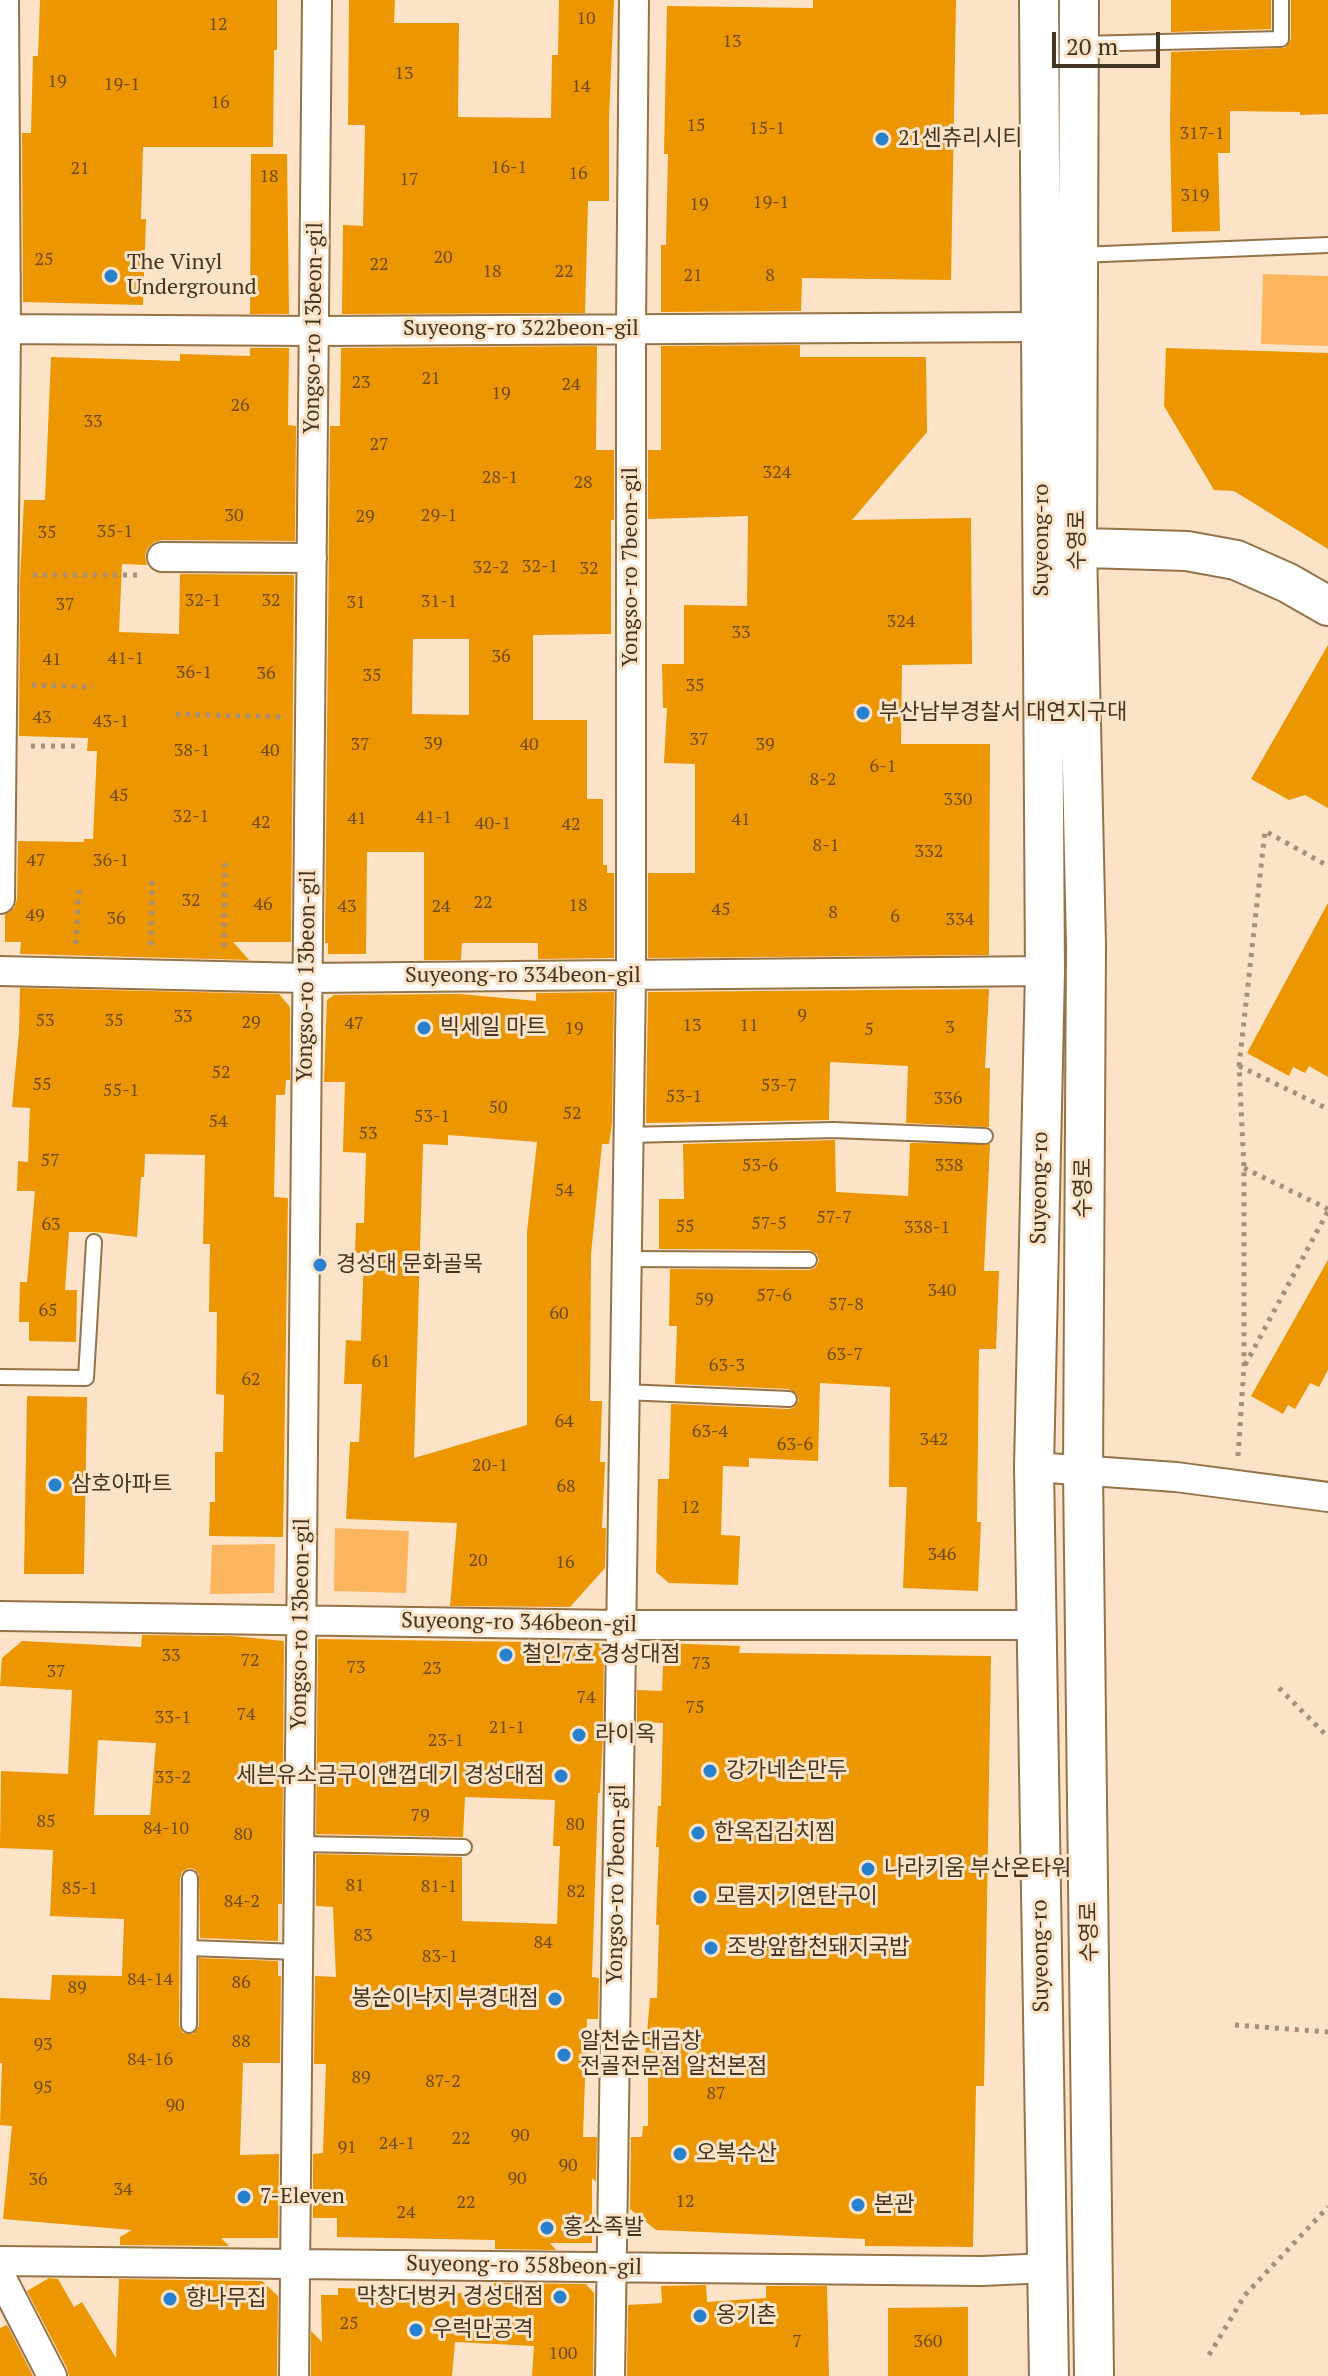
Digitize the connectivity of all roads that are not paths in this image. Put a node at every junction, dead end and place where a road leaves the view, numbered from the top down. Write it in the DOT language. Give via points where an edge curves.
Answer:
graph roads {
  1 [pos="4,0"];
  2 [pos="317,0"];
  3 [pos="634,0"];
  4 [pos="1039,0"];
  5 [pos="1079,0"];
  6 [pos="1281,0"];
  7 [pos="1079,44"];
  8 [pos="1328,245"];
  9 [pos="1078,255"];
  10 [pos="1042,327"];
  11 [pos="631,328"];
  12 [pos="3,329"];
  13 [pos="315,331"];
  14 [pos="2,520"];
  15 [pos="1059,547"];
  16 [pos="312,558"];
  17 [pos="154,566"];
  18 [pos="1328,606"];
  19 [pos="2,695"];
  20 [pos="2,746"];
  21 [pos="0,866"];
  22 [pos="0,899"];
  23 [pos="0,971"];
  24 [pos="1045,971"];
  25 [pos="631,975"];
  26 [pos="306,978"];
  27 [pos="628,1135"];
  28 [pos="985,1136"];
  29 [pos="94,1242"];
  30 [pos="626,1259"];
  31 [pos="809,1260"];
  32 [pos="0,1377"];
  33 [pos="624,1392"];
  34 [pos="789,1399"];
  35 [pos="1034,1467"];
  36 [pos="1083,1471"];
  37 [pos="1328,1497"];
  38 [pos="0,1616"];
  39 [pos="301,1620"];
  40 [pos="621,1625"];
  41 [pos="1037,1625"];
  42 [pos="299,1844"];
  43 [pos="464,1847"];
  44 [pos="190,1878"];
  45 [pos="190,1948"];
  46 [pos="298,1952"];
  47 [pos="189,2025"];
  48 [pos="0,2261"];
  49 [pos="295,2264"];
  50 [pos="612,2267"];
  51 [pos="1047,2268"];
  52 [pos="4,2292"];
  53 [pos="1047,2369"];
  54 [pos="1097,2369"];
  55 [pos="52,2376"];
  56 [pos="294,2376"];
  57 [pos="610,2376"];
  1 -- 12 [label="street"];
  2 -- 13 [label="street, Yongso-ro 13beon-gil"];
  3 -- 11 [label="street, Yongso-ro 7beon-gil"];
  4 -- 10 [label="main road, Suyeong-ro"];
  5 -- 7 [label="main road, 수영로"];
  6 -- 7 [label="lane" via="1281,39"];
  7 -- 9 [label="main road, 수영로"];
  8 -- 9 [label="lane"];
  9 -- 15 [label="main road, 수영로"];
  10 -- 11 [label="street, Suyeong-ro 322beon-gil"];
  10 -- 15 [label="main road, Suyeong-ro"];
  11 -- 13 [label="street, Suyeong-ro 322beon-gil"];
  11 -- 25 [label="street, Yongso-ro 7beon-gil"];
  12 -- 13 [label="street, Suyeong-ro 322beon-gil"];
  12 -- 14 [label="street"];
  13 -- 16 [label="street, Yongso-ro 13beon-gil"];
  14 -- 19 [label="street"];
  15 -- 18 [label="main road" via="1187,551 1236,560"];
  15 -- 24 [label="main road, Suyeong-ro"];
  15 -- 36 [label="main road, 수영로" via="1086,945"];
  16 -- 17 [label="street"];
  16 -- 26 [label="street, Yongso-ro 13beon-gil"];
  19 -- 20 [label="street"];
  20 -- 21 [label="street"];
  21 -- 22 [label="street"];
  23 -- 26 [label="street, Suyeong-ro 334beon-gil"];
  24 -- 25 [label="street, Suyeong-ro 334beon-gil"];
  24 -- 35 [label="main road, Suyeong-ro"];
  25 -- 26 [label="street, Suyeong-ro 334beon-gil"];
  25 -- 27 [label="street, Yongso-ro 7beon-gil"];
  26 -- 39 [label="street, Yongso-ro 13beon-gil"];
  27 -- 28 [label="lane" via="834,1130"];
  27 -- 30 [label="street, Yongso-ro 7beon-gil"];
  29 -- 32 [label="lane" via="86,1378"];
  30 -- 31 [label="lane"];
  30 -- 33 [label="street, Yongso-ro 7beon-gil"];
  33 -- 34 [label="lane"];
  33 -- 40 [label="street, Yongso-ro 7beon-gil"];
  35 -- 36 [label="street"];
  35 -- 41 [label="main road, Suyeong-ro"];
  36 -- 37 [label="street"];
  36 -- 54 [label="main road, 수영로"];
  38 -- 39 [label="street, Suyeong-ro 346beon-gil"];
  39 -- 40 [label="street, Suyeong-ro 346beon-gil"];
  39 -- 42 [label="street, Yongso-ro 13beon-gil"];
  40 -- 41 [label="street, Suyeong-ro 346beon-gil"];
  40 -- 50 [label="street, Yongso-ro 7beon-gil"];
  41 -- 51 [label="main road, Suyeong-ro"];
  42 -- 43 [label="lane"];
  42 -- 46 [label="street, Yongso-ro 13beon-gil"];
  44 -- 45 [label="lane"];
  45 -- 46 [label="lane"];
  45 -- 47 [label="lane"];
  46 -- 49 [label="street, Yongso-ro 13beon-gil"];
  48 -- 49 [label="street, Suyeong-ro 358beon-gil"];
  49 -- 50 [label="street, Suyeong-ro 358beon-gil"];
  49 -- 56 [label="street, Yongso-ro 13beon-gil"];
  50 -- 51 [label="street, Suyeong-ro 358beon-gil"];
  50 -- 57 [label="street, Yongso-ro 7beon-gil"];
  51 -- 53 [label="main road, Suyeong-ro"];
  52 -- 55 [label="street"];
}
